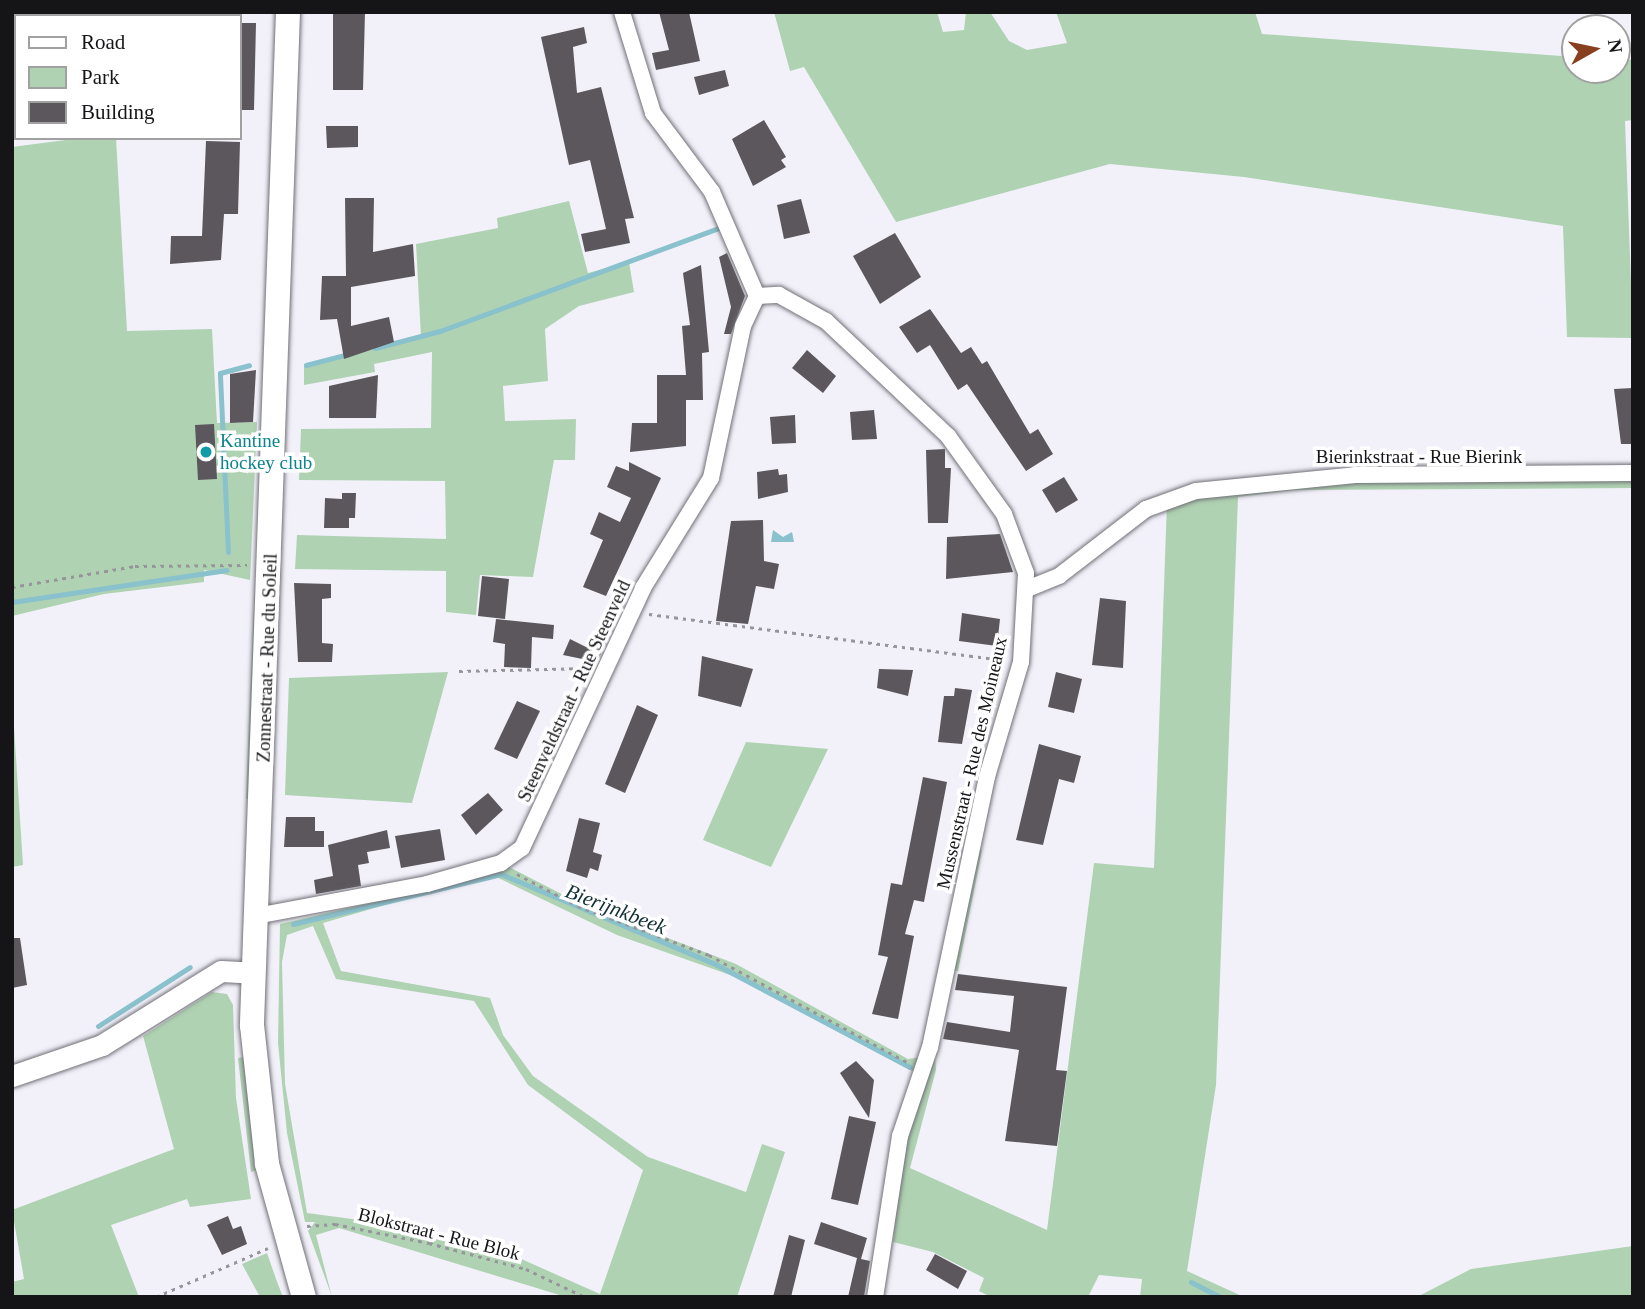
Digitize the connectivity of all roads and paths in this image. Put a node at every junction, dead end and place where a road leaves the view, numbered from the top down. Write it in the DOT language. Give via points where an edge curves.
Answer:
graph roads {
  1 [pos="288,12"];
  2 [pos="622,12"];
  3 [pos="757,296"];
  4 [pos="1633,473"];
  5 [pos="271,567"];
  6 [pos="12,587"];
  7 [pos="1027,589"];
  8 [pos="632,611"];
  9 [pos="1021,663"];
  10 [pos="604,668"];
  11 [pos="458,671"];
  12 [pos="501,863"];
  13 [pos="256,916"];
  14 [pos="254,973"];
  15 [pos="923,1065"];
  16 [pos="12,1076"];
  17 [pos="294,1228"];
  18 [pos="156,1297"];
  19 [pos="304,1297"];
  20 [pos="584,1297"];
  21 [pos="875,1297"];
  1 -- 5 [label="main road, Zonnestraat - Rue du Soleil"];
  2 -- 3 [label="street" via="653,113 712,192"];
  3 -- 7 [label="street, Mussenstraat - Rue des Moineaux" via="779,295 826,321 970,459 1004,514"];
  3 -- 8 [label="street, Steenveldstraat - Rue Steenveld" via="743,326 711,478"];
  4 -- 7 [label="street, Bierinkstraat - Rue Bierink" via="1356,475 1196,491 1146,509 1059,576"];
  5 -- 6 [label="path" via="135,565"];
  5 -- 13 [label="main road, Zonnestraat - Rue du Soleil"];
  7 -- 9 [label="street, Mussenstraat - Rue des Moineaux"];
  8 -- 9 [label="path"];
  8 -- 10 [label="street, Steenveldstraat - Rue Steenveld"];
  9 -- 15 [label="street, Mussenstraat - Rue des Moineaux" via="987,777"];
  10 -- 11 [label="path"];
  10 -- 12 [label="street, Steenveldstraat - Rue Steenveld" via="527,841"];
  12 -- 13 [label="street, Steenveldstraat - Rue Steenveld" via="341,904"];
  12 -- 15 [label="path" via="578,906 709,955"];
  13 -- 14 [label="main road, Zonnestraat - Rue du Soleil"];
  14 -- 16 [label="street" via="221,971 102,1045"];
  14 -- 17 [label="main road, Zonnestraat - Rue du Soleil" via="256,1091"];
  15 -- 21 [label="street, Mussenstraat - Rue des Moineaux" via="900,1136"];
  17 -- 18 [label="path" via="269,1247"];
  17 -- 19 [label="main road, Zonnestraat - Rue du Soleil"];
  17 -- 20 [label="path, Blokstraat - Rue Blok" via="335,1224 380,1231 526,1269"];
}
